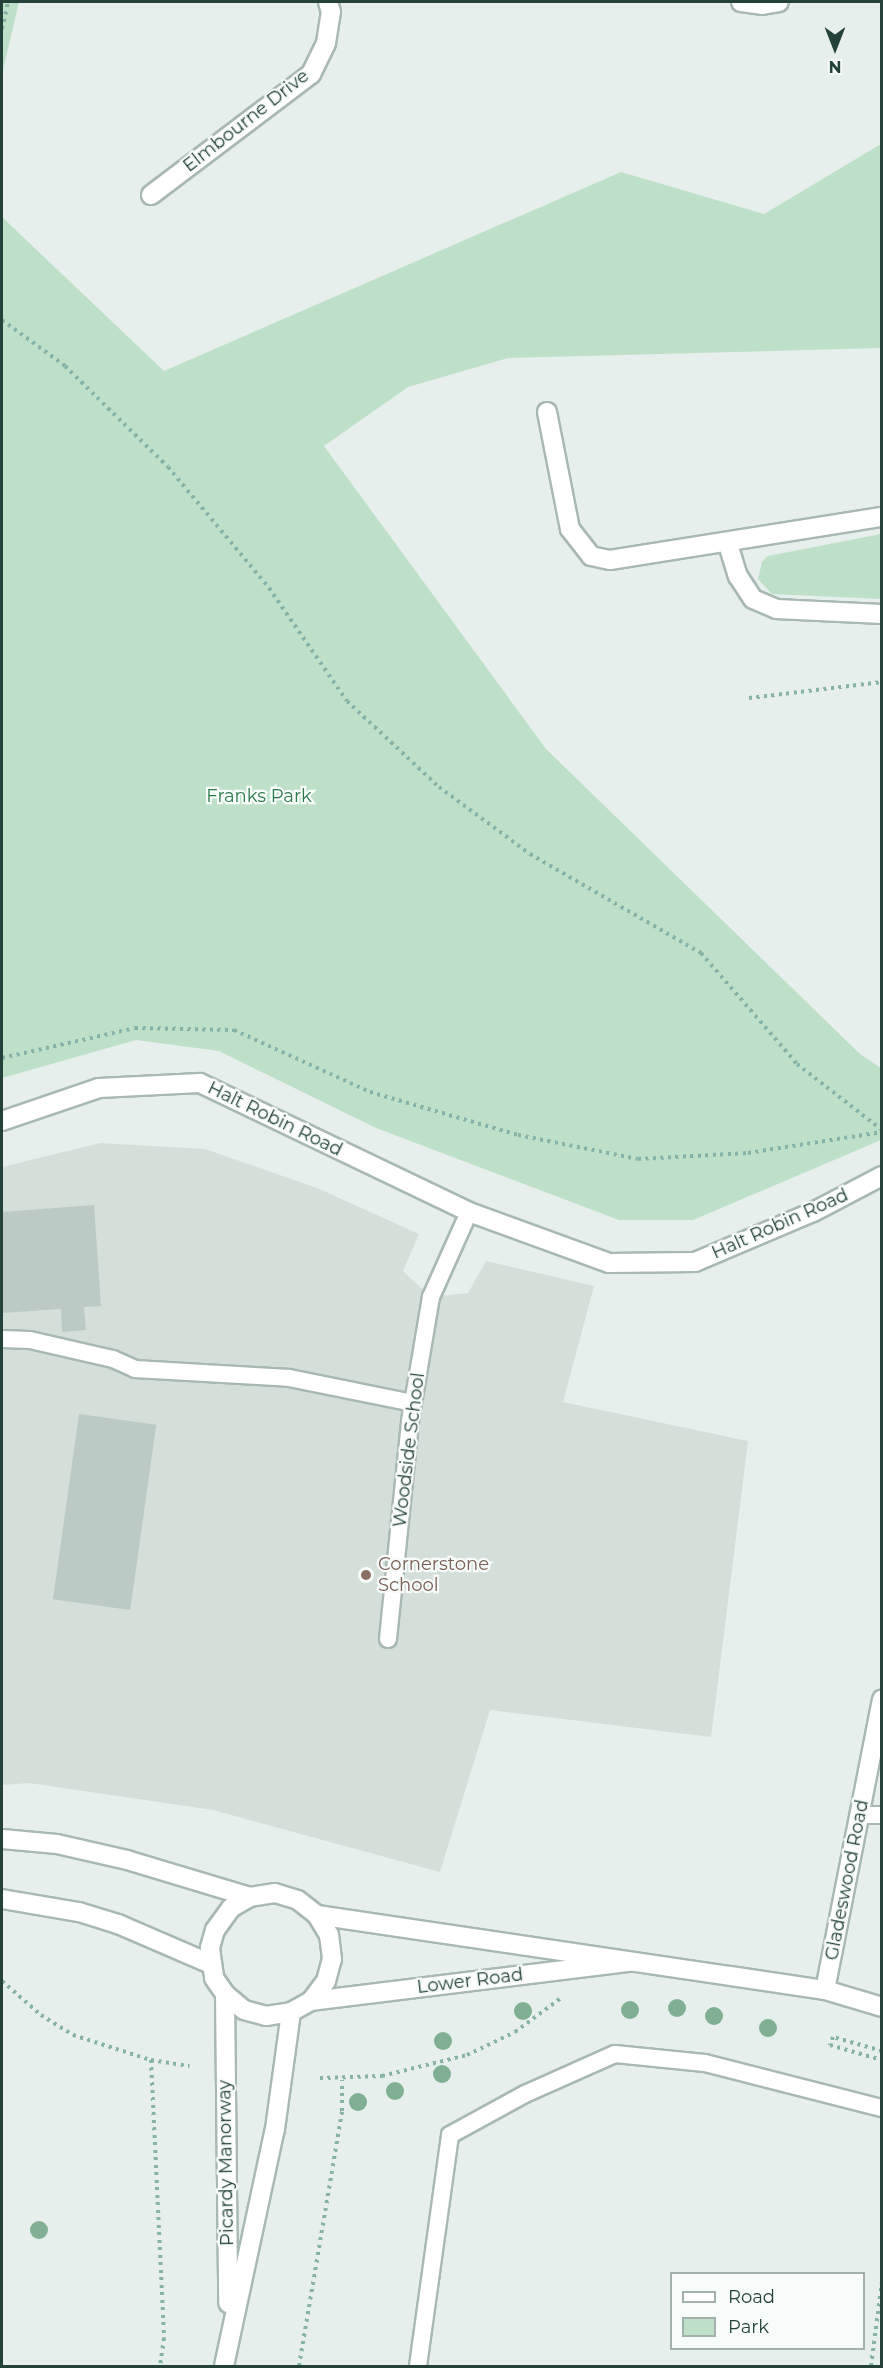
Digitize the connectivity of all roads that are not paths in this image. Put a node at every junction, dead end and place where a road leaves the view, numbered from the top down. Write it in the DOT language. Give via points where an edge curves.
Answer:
graph roads {
  1 [pos="328,2"];
  2 [pos="741,2"];
  3 [pos="779,2"];
  4 [pos="151,195"];
  5 [pos="547,412"];
  6 [pos="882,517"];
  7 [pos="728,544"];
  8 [pos="882,614"];
  9 [pos="2,1121"];
  10 [pos="882,1176"];
  11 [pos="468,1212"];
  12 [pos="2,1339"];
  13 [pos="413,1403"];
  14 [pos="388,1639"];
  15 [pos="882,1700"];
  16 [pos="859,1815"];
  17 [pos="882,1815"];
  18 [pos="2,1839"];
  19 [pos="250,1897"];
  20 [pos="2,1899"];
  21 [pos="317,1915"];
  22 [pos="629,1962"];
  23 [pos="211,1964"];
  24 [pos="825,1990"];
  25 [pos="225,1994"];
  26 [pos="311,2001"];
  27 [pos="882,2007"];
  28 [pos="291,2012"];
  29 [pos="882,2108"];
  30 [pos="229,2332"];
  31 [pos="224,2367"];
  32 [pos="418,2367"];
  1 -- 4 [label="main road, Elmbourne Drive" via="331,12 326,43 310,74"];
  2 -- 3 [label="main road"];
  5 -- 7 [label="main road" via="570,529 591,556 610,560"];
  6 -- 7 [label="main road"];
  7 -- 8 [label="main road" via="738,576 753,599 776,609"];
  9 -- 11 [label="main road, Halt Robin Road" via="99,1088 200,1083"];
  10 -- 11 [label="main road, Halt Robin Road" via="813,1212 694,1262 609,1263"];
  11 -- 13 [label="lane, Woodside School" via="431,1297"];
  12 -- 13 [label="lane" via="30,1340 113,1359 135,1370 289,1377"];
  13 -- 14 [label="lane, Woodside School"];
  15 -- 16 [label="main road, Gladeswood Road"];
  16 -- 17 [label="lane"];
  16 -- 24 [label="main road, Gladeswood Road"];
  18 -- 19 [label="main road, Lower Road" via="57,1844 128,1860"];
  19 -- 21 [label="main road, Lower Road" via="275,1893 298,1900"];
  19 -- 23 [label="main road" via="231,1908 215,1930"];
  20 -- 23 [label="main road" via="79,1912 118,1924"];
  21 -- 22 [label="main road, Lower Road"];
  21 -- 26 [label="main road, Lower Road" via="329,1935 332,1959 326,1981"];
  22 -- 24 [label="main road, Lower Road"];
  22 -- 26 [label="main road, Lower Road"];
  23 -- 25 [label="main road, Lower Road"];
  24 -- 27 [label="main road, Lower Road"];
  25 -- 28 [label="main road, Lower Road" via="244,2010 266,2016"];
  25 -- 30 [label="main road, Picardy Manorway"];
  26 -- 28 [label="main road, Lower Road"];
  28 -- 30 [label="main road, Picardy Manorway" via="275,2129"];
  29 -- 32 [label="lane" via="705,2063 615,2054 525,2094 450,2135"];
  30 -- 31 [label="main road, Picardy Manorway"];
}
